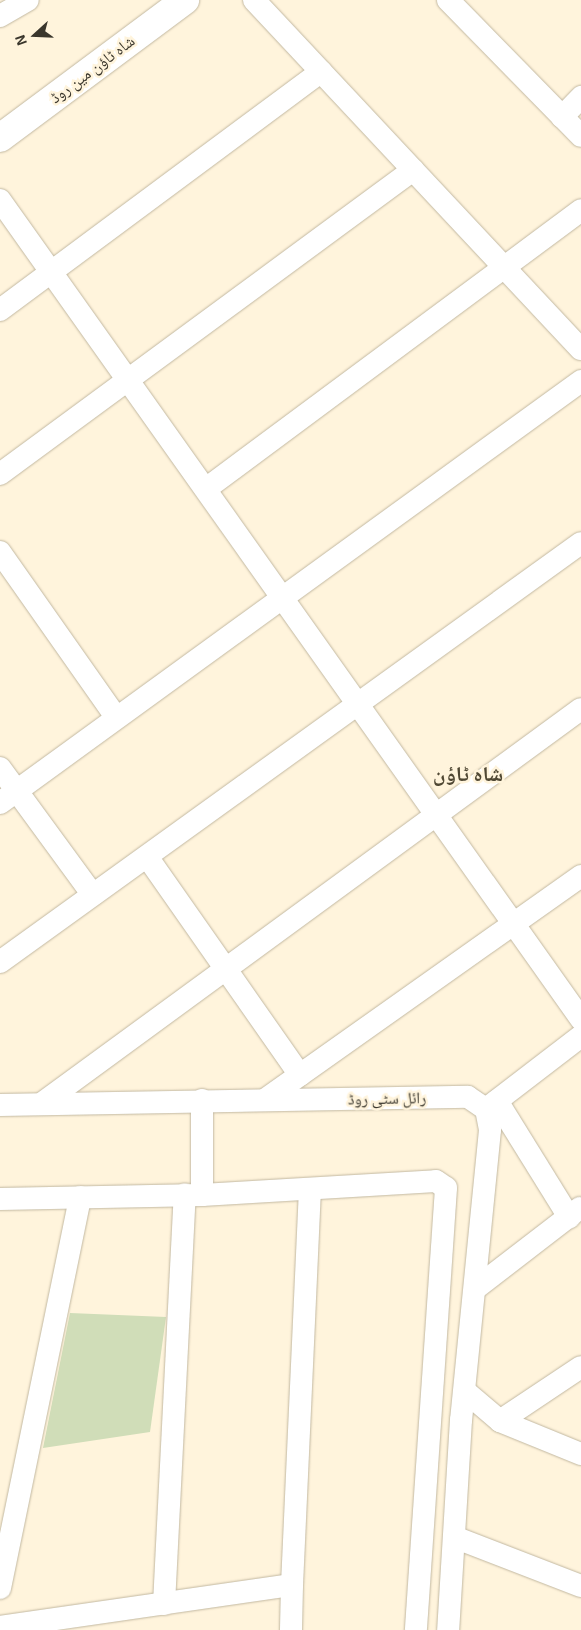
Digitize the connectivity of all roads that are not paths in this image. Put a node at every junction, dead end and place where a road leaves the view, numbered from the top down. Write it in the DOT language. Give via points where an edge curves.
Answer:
graph roads {
  1 [pos="28,0"];
  2 [pos="185,0"];
  3 [pos="254,0"];
  4 [pos="448,0"];
  5 [pos="0,16"];
  6 [pos="322,72"];
  7 [pos="581,97"];
  8 [pos="562,116"];
  9 [pos="581,136"];
  10 [pos="0,138"];
  11 [pos="413,170"];
  12 [pos="0,200"];
  13 [pos="581,210"];
  14 [pos="504,267"];
  15 [pos="52,273"];
  16 [pos="0,310"];
  17 [pos="581,349"];
  18 [pos="581,381"];
  19 [pos="130,382"];
  20 [pos="0,474"];
  21 [pos="206,488"];
  22 [pos="581,543"];
  23 [pos="0,552"];
  24 [pos="283,597"];
  25 [pos="360,706"];
  26 [pos="581,709"];
  27 [pos="116,717"];
  28 [pos="0,768"];
  29 [pos="9,797"];
  30 [pos="436,813"];
  31 [pos="148,858"];
  32 [pos="581,876"];
  33 [pos="93,895"];
  34 [pos="514,925"];
  35 [pos="0,962"];
  36 [pos="226,969"];
  37 [pos="581,1019"];
  38 [pos="581,1036"];
  39 [pos="300,1075"];
  40 [pos="266,1099"];
  41 [pos="202,1100"];
  42 [pos="44,1102"];
  43 [pos="0,1105"];
  44 [pos="491,1105"];
  45 [pos="310,1190"];
  46 [pos="193,1195"];
  47 [pos="80,1197"];
  48 [pos="0,1199"];
  49 [pos="575,1212"];
  50 [pos="476,1288"];
  51 [pos="581,1367"];
  52 [pos="466,1392"];
  53 [pos="500,1421"];
  54 [pos="581,1454"];
  55 [pos="454,1537"];
  56 [pos="292,1585"];
  57 [pos="581,1586"];
  58 [pos="0,1588"];
  59 [pos="164,1604"];
  60 [pos="0,1627"];
  61 [pos="291,1630"];
  62 [pos="416,1630"];
  63 [pos="448,1630"];
  1 -- 5 [label="street"];
  2 -- 10 [label="street, شاہ ٹاؤن مین روڈ"];
  3 -- 6 [label="street"];
  4 -- 8 [label="street"];
  6 -- 11 [label="street"];
  6 -- 15 [label="street"];
  7 -- 8 [label="street"];
  8 -- 9 [label="street"];
  11 -- 14 [label="street"];
  11 -- 19 [label="street"];
  12 -- 15 [label="street"];
  13 -- 14 [label="street"];
  14 -- 17 [label="street"];
  14 -- 21 [label="street"];
  15 -- 16 [label="street"];
  15 -- 19 [label="street"];
  18 -- 24 [label="street"];
  19 -- 20 [label="street"];
  19 -- 21 [label="street"];
  21 -- 24 [label="street"];
  22 -- 25 [label="street"];
  23 -- 27 [label="street"];
  24 -- 25 [label="street"];
  24 -- 27 [label="street"];
  25 -- 30 [label="street"];
  25 -- 31 [label="street"];
  26 -- 30 [label="street"];
  27 -- 29 [label="street"];
  28 -- 29 [label="street"];
  29 -- 33 [label="street"];
  30 -- 34 [label="street"];
  30 -- 36 [label="street"];
  31 -- 33 [label="street"];
  31 -- 36 [label="street"];
  32 -- 34 [label="street"];
  33 -- 35 [label="street"];
  34 -- 37 [label="street"];
  34 -- 39 [label="street"];
  36 -- 39 [label="street"];
  36 -- 42 [label="street"];
  38 -- 44 [label="street"];
  39 -- 40 [label="street"];
  40 -- 41 [label="street, رائل سٹی روڈ"];
  40 -- 44 [label="street, رائل سٹی روڈ" via="468,1097"];
  41 -- 42 [label="street, رائل سٹی روڈ"];
  41 -- 46 [label="street"];
  42 -- 43 [label="street, رائل سٹی روڈ"];
  44 -- 49 [label="street"];
  44 -- 50 [label="street"];
  45 -- 46 [label="street"];
  45 -- 56 [label="street"];
  45 -- 62 [label="street" via="436,1181 449,1194"];
  46 -- 47 [label="street"];
  46 -- 59 [label="street"];
  47 -- 48 [label="street"];
  47 -- 58 [label="street"];
  49 -- 50 [label="street"];
  50 -- 52 [label="street"];
  51 -- 53 [label="street"];
  52 -- 53 [label="street"];
  52 -- 55 [label="street"];
  53 -- 54 [label="street"];
  55 -- 57 [label="street"];
  55 -- 63 [label="street"];
  56 -- 59 [label="street"];
  56 -- 61 [label="street"];
  59 -- 60 [label="street"];
}
